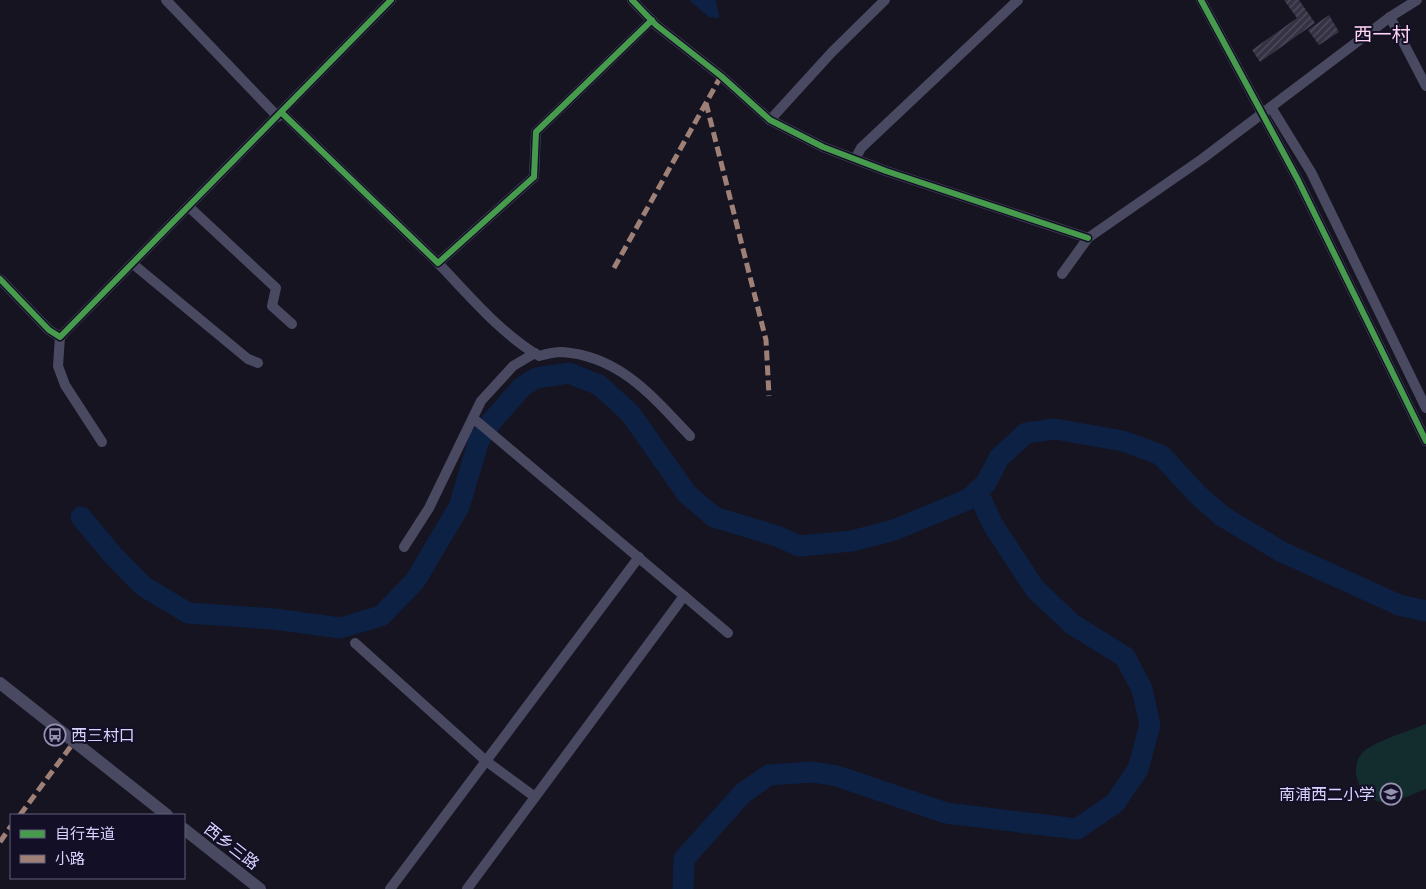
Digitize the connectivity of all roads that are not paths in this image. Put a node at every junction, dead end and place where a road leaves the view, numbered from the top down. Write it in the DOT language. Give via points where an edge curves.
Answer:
graph roads {
  1 [pos="166,0"];
  2 [pos="391,0"];
  3 [pos="632,0"];
  4 [pos="885,0"];
  5 [pos="1018,0"];
  6 [pos="1200,0"];
  7 [pos="1417,0"];
  8 [pos="1390,17"];
  9 [pos="652,20"];
  10 [pos="1426,86"];
  11 [pos="1271,107"];
  12 [pos="1261,114"];
  13 [pos="280,115"];
  14 [pos="770,120"];
  15 [pos="855,159"];
  16 [pos="189,207"];
  17 [pos="1088,238"];
  18 [pos="438,263"];
  19 [pos="133,264"];
  20 [pos="1062,274"];
  21 [pos="0,279"];
  22 [pos="292,324"];
  23 [pos="60,337"];
  24 [pos="535,353"];
  25 [pos="258,363"];
  26 [pos="1426,408"];
  27 [pos="473,418"];
  28 [pos="690,436"];
  29 [pos="1426,441"];
  30 [pos="102,442"];
  31 [pos="404,547"];
  32 [pos="639,557"];
  33 [pos="684,596"];
  34 [pos="728,633"];
  35 [pos="355,643"];
  36 [pos="0,683"];
  37 [pos="486,761"];
  38 [pos="535,797"];
  39 [pos="166,814"];
  40 [pos="185,830"];
  41 [pos="260,889"];
  42 [pos="390,889"];
  43 [pos="468,889"];
  1 -- 13 [label="street"];
  2 -- 13 [label="street"];
  3 -- 9 [label="street"];
  4 -- 14 [label="street"];
  5 -- 15 [label="street" via="861,148"];
  6 -- 12 [label="street"];
  7 -- 8 [label="street"];
  8 -- 10 [label="street"];
  8 -- 11 [label="street"];
  9 -- 14 [label="street"];
  9 -- 18 [label="street" via="536,132 534,176"];
  11 -- 12 [label="street"];
  11 -- 26 [label="street" via="1311,172"];
  12 -- 17 [label="street"];
  12 -- 29 [label="street" via="1298,180"];
  13 -- 16 [label="street"];
  13 -- 18 [label="street"];
  14 -- 15 [label="street"];
  15 -- 17 [label="street"];
  16 -- 19 [label="street"];
  16 -- 22 [label="street" via="276,288 272,306"];
  17 -- 20 [label="street"];
  18 -- 24 [label="street" via="523,346"];
  19 -- 23 [label="street"];
  19 -- 25 [label="street" via="248,359"];
  21 -- 23 [label="street" via="49,330"];
  23 -- 30 [label="street" via="58,366 65,385"];
  24 -- 27 [label="street" via="513,366 481,402"];
  24 -- 28 [label="street" via="539,356 560,352 589,356 632,378"];
  27 -- 31 [label="street" via="430,508"];
  27 -- 32 [label="street"];
  32 -- 33 [label="street"];
  32 -- 37 [label="street"];
  33 -- 34 [label="street"];
  33 -- 38 [label="street"];
  35 -- 37 [label="street"];
  36 -- 39 [label="street"];
  37 -- 38 [label="street"];
  37 -- 42 [label="street"];
  38 -- 43 [label="street"];
  40 -- 41 [label="street, 西乡三路"];
}
